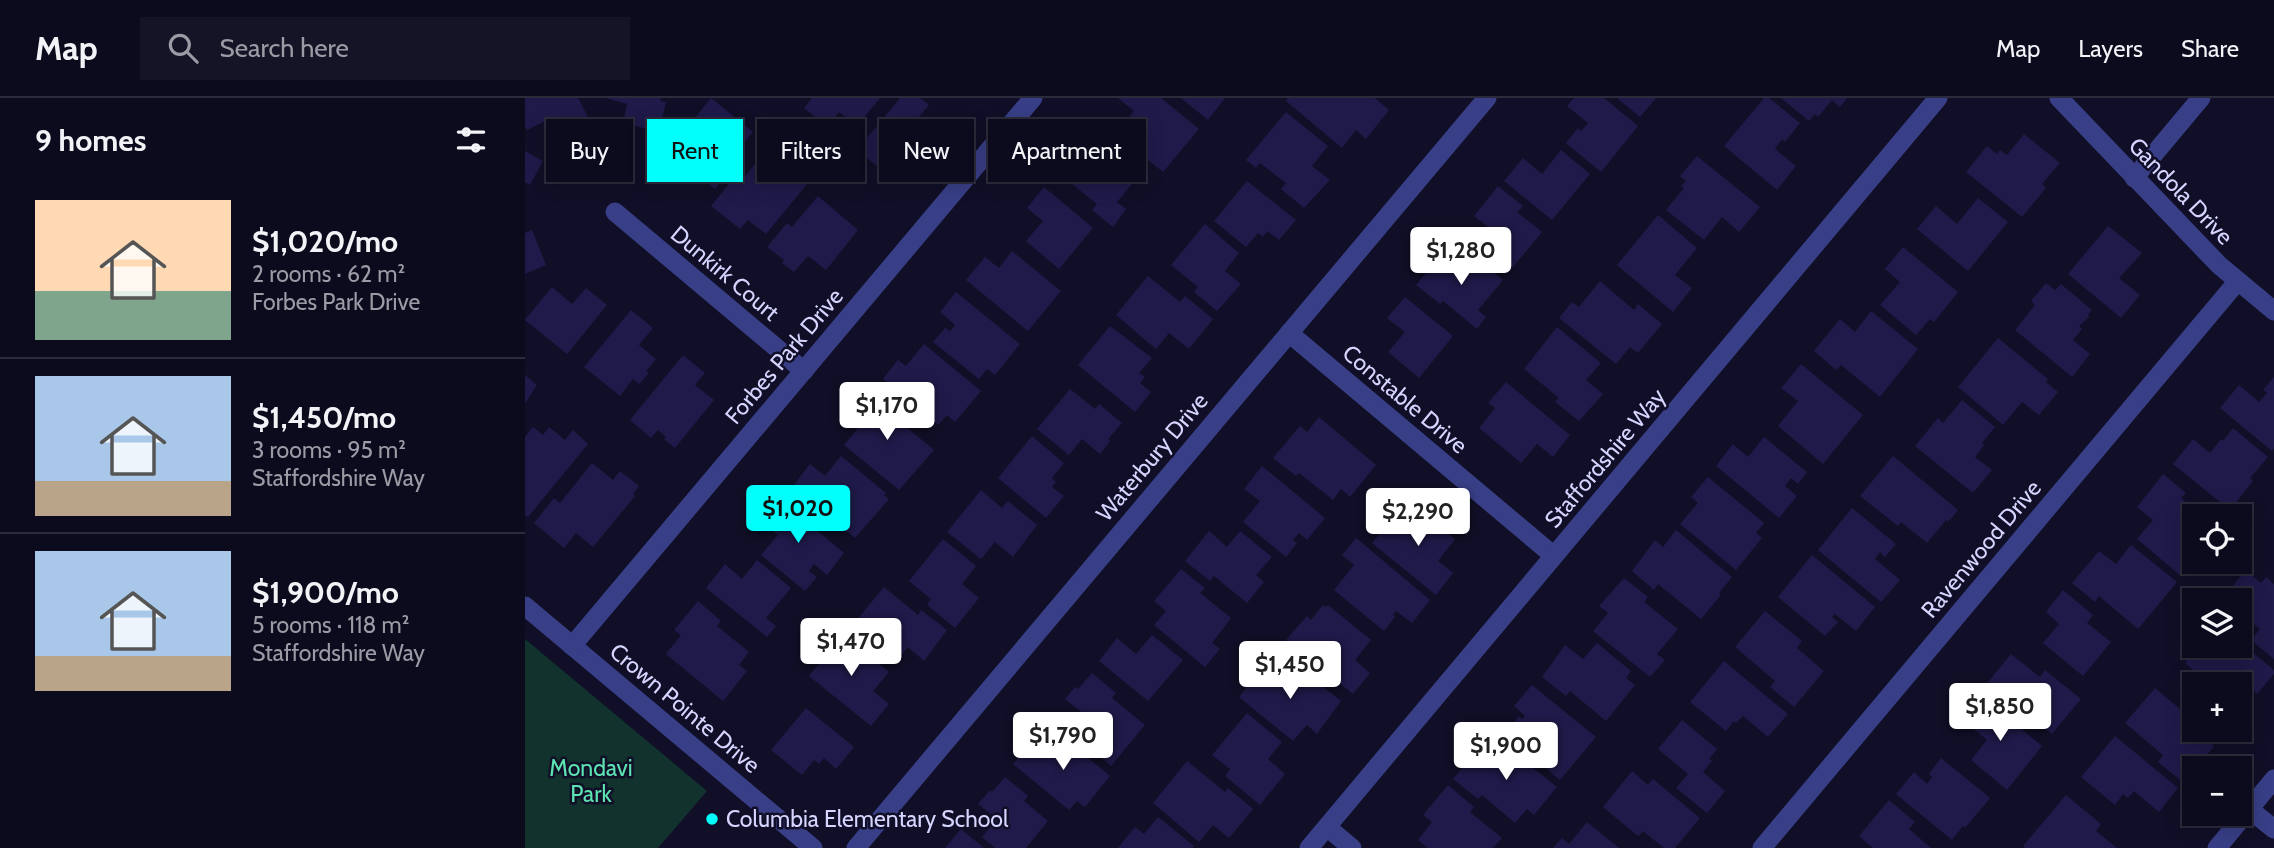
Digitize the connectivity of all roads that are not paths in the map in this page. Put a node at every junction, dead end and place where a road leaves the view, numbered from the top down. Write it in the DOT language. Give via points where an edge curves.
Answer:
graph roads {
  1 [pos="1487,98"];
  2 [pos="1938,98"];
  3 [pos="2059,98"];
  4 [pos="2201,98"];
  5 [pos="1026,100"];
  6 [pos="2134,178"];
  7 [pos="615,212"];
  8 [pos="2237,282"];
  9 [pos="2274,310"];
  10 [pos="1289,333"];
  11 [pos="804,371"];
  12 [pos="1554,556"];
  13 [pos="525,606"];
  14 [pos="572,646"];
  15 [pos="2274,779"];
  16 [pos="2252,805"];
  17 [pos="2252,811"];
  18 [pos="2235,826"];
  19 [pos="1327,827"];
  20 [pos="2274,829"];
  21 [pos="813,848"];
  22 [pos="856,848"];
  23 [pos="1309,848"];
  24 [pos="1352,848"];
  25 [pos="1762,848"];
  26 [pos="2217,848"];
  1 -- 10 [label="street, Waterbury Drive"];
  2 -- 12 [label="street, Staffordshire Way"];
  3 -- 6 [label="street, Gandola Drive"];
  4 -- 6 [label="street"];
  5 -- 11 [label="street, Forbes Park Drive"];
  6 -- 8 [label="street, Gandola Drive"];
  7 -- 11 [label="street, Dunkirk Court"];
  8 -- 9 [label="street, Gandola Drive"];
  8 -- 25 [label="street, Ravenwood Drive"];
  10 -- 12 [label="street, Constable Drive"];
  10 -- 22 [label="street, Waterbury Drive"];
  11 -- 14 [label="street, Forbes Park Drive"];
  12 -- 19 [label="street, Staffordshire Way"];
  13 -- 14 [label="street, Crown Pointe Drive"];
  14 -- 21 [label="street, Crown Pointe Drive"];
  15 -- 16 [label="street"];
  17 -- 20 [label="street"];
  18 -- 26 [label="street"];
  19 -- 23 [label="street, Staffordshire Way"];
  19 -- 24 [label="street"];
}
